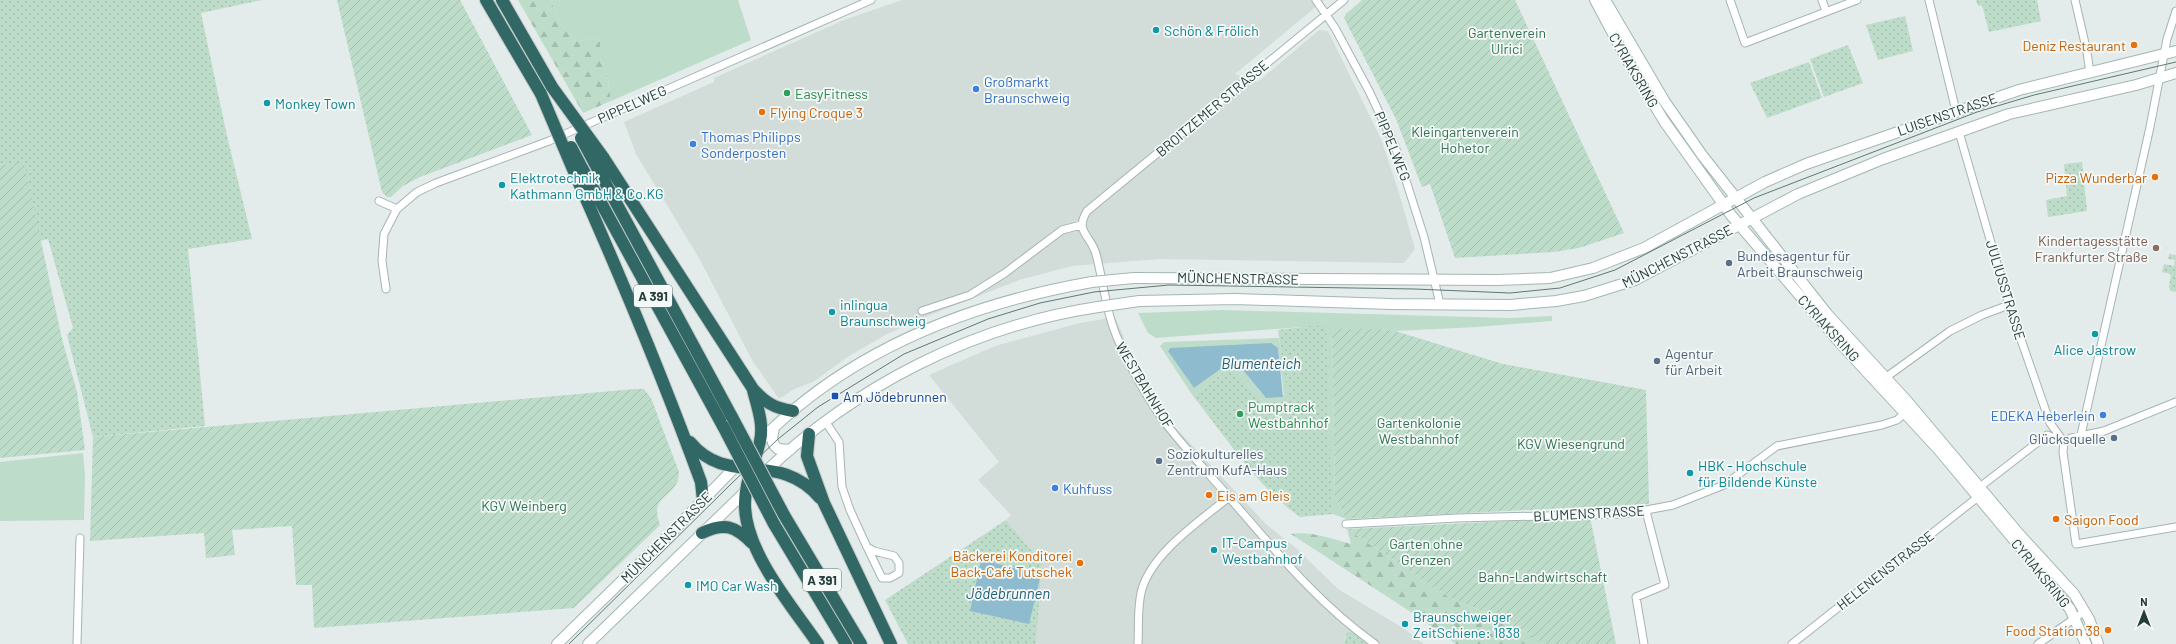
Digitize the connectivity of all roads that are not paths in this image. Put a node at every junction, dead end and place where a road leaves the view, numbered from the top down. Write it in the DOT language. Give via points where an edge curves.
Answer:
graph roads {
  1 [pos="486,0"];
  2 [pos="502,0"];
  3 [pos="871,0"];
  4 [pos="1316,0"];
  5 [pos="1344,0"];
  6 [pos="1595,0"];
  7 [pos="1606,0"];
  8 [pos="1730,0"];
  9 [pos="1822,0"];
  10 [pos="1857,0"];
  11 [pos="1929,0"];
  12 [pos="2074,0"];
  13 [pos="1826,12"];
  14 [pos="2176,12"];
  15 [pos="1325,15"];
  16 [pos="2176,51"];
  17 [pos="2165,54"];
  18 [pos="2090,73"];
  19 [pos="2176,73"];
  20 [pos="2161,78"];
  21 [pos="1956,111"];
  22 [pos="1959,132"];
  23 [pos="598,159"];
  24 [pos="578,171"];
  25 [pos="1736,197"];
  26 [pos="380,201"];
  27 [pos="1723,204"];
  28 [pos="396,210"];
  29 [pos="1753,217"];
  30 [pos="1082,222"];
  31 [pos="1739,225"];
  32 [pos="1436,281"];
  33 [pos="386,290"];
  34 [pos="1440,304"];
  35 [pos="2009,305"];
  36 [pos="922,311"];
  37 [pos="1885,378"];
  38 [pos="753,389"];
  39 [pos="2176,402"];
  40 [pos="793,411"];
  41 [pos="1906,412"];
  42 [pos="825,421"];
  43 [pos="774,428"];
  44 [pos="682,433"];
  45 [pos="808,434"];
  46 [pos="2081,436"];
  47 [pos="760,440"];
  48 [pos="2064,442"];
  49 [pos="790,450"];
  50 [pos="735,467"];
  51 [pos="751,469"];
  52 [pos="769,469"];
  53 [pos="746,491"];
  54 [pos="1977,492"];
  55 [pos="1229,496"];
  56 [pos="703,500"];
  57 [pos="824,503"];
  58 [pos="1646,511"];
  59 [pos="1346,524"];
  60 [pos="2176,527"];
  61 [pos="702,533"];
  62 [pos="80,538"];
  63 [pos="754,545"];
  64 [pos="867,547"];
  65 [pos="2085,611"];
  66 [pos="2075,618"];
  67 [pos="77,644"];
  68 [pos="557,644"];
  69 [pos="588,644"];
  70 [pos="818,644"];
  71 [pos="846,644"];
  72 [pos="861,644"];
  73 [pos="891,644"];
  74 [pos="1138,644"];
  75 [pos="1375,644"];
  76 [pos="1644,644"];
  77 [pos="1792,644"];
  78 [pos="2038,644"];
  79 [pos="2086,644"];
  80 [pos="2098,644"];
  1 -- 24 [label="highway, bridge" via="541,94"];
  2 -- 23 [label="highway, A 391, bridge"];
  3 -- 28 [label="street, PIPPELWEG" via="549,141 436,183 417,192"];
  4 -- 15 [label="street, PIPPELWEG"];
  5 -- 15 [label="street, BROITZEMER STRASSE"];
  6 -- 27 [label="main road, CYRIAKSRING" via="1664,121"];
  7 -- 25 [label="main road, CYRIAKSRING" via="1665,102 1692,143"];
  8 -- 13 [label="street" via="1745,43"];
  9 -- 13 [label="street"];
  10 -- 13 [label="street"];
  11 -- 21 [label="street"];
  12 -- 18 [label="street"];
  14 -- 17 [label="street"];
  15 -- 30 [label="street, BROITZEMER STRASSE" via="1086,211"];
  15 -- 32 [label="street, PIPPELWEG" via="1369,91 1393,141 1409,184"];
  16 -- 17 [label="main road, LUISENSTRASSE"];
  17 -- 18 [label="main road, LUISENSTRASSE"];
  17 -- 20 [label="street"];
  18 -- 21 [label="main road, LUISENSTRASSE" via="2018,90"];
  19 -- 20 [label="main road, LUISENSTRASSE"];
  20 -- 22 [label="main road, LUISENSTRASSE" via="2018,111"];
  20 -- 46 [label="street"];
  21 -- 25 [label="main road, LUISENSTRASSE" via="1806,164"];
  22 -- 29 [label="main road, LUISENSTRASSE" via="1845,174"];
  22 -- 35 [label="street, JULIUSSTRASSE"];
  23 -- 38 [label="highway"];
  23 -- 72 [label="highway, A 391, bridge" via="784,514"];
  24 -- 44 [label="highway"];
  24 -- 71 [label="highway, A 391, bridge" via="723,426 774,524"];
  25 -- 27 [label="main road, LUISENSTRASSE"];
  25 -- 29 [label="main road, CYRIAKSRING"];
  26 -- 28 [label="street"];
  27 -- 31 [label="main road, CYRIAKSRING"];
  27 -- 32 [label="main road, MÜNCHENSTRASSE" via="1638,250 1579,272 1532,279"];
  28 -- 33 [label="street, PIPPELWEG" via="387,226 382,246"];
  29 -- 31 [label="main road, LUISENSTRASSE"];
  29 -- 37 [label="main road, CYRIAKSRING" via="1828,315"];
  30 -- 36 [label="street" via="1062,230 1005,273 970,295"];
  30 -- 55 [label="street, WESTBAHNHOF" via="1096,254 1109,316 1128,362 1167,425"];
  31 -- 34 [label="main road, MÜNCHENSTRASSE" via="1645,275 1598,292 1536,303"];
  31 -- 41 [label="main road, CYRIAKSRING" via="1841,344"];
  32 -- 34 [label="street, PIPPELWEG"];
  32 -- 40 [label="main road, MÜNCHENSTRASSE, bridge" via="1134,278 1092,282 1011,299 928,327 855,366"];
  34 -- 42 [label="main road, MÜNCHENSTRASSE, bridge" via="1235,299 1139,301 1098,307 1016,325 964,344 892,378"];
  35 -- 37 [label="street" via="1950,331"];
  35 -- 48 [label="street, JULIUSSTRASSE" via="2050,423"];
  37 -- 54 [label="main road, CYRIAKSRING"];
  38 -- 40 [label="highway" via="766,403 777,409"];
  38 -- 47 [label="highway" via="762,428"];
  39 -- 46 [label="street" via="2104,431"];
  40 -- 43 [label="main road, MÜNCHENSTRASSE"];
  41 -- 54 [label="main road, CYRIAKSRING"];
  41 -- 58 [label="street, BLUMENSTRASSE" via="1897,420 1882,425 1777,446 1724,485 1673,505"];
  42 -- 45 [label="main road, MÜNCHENSTRASSE"];
  42 -- 64 [label="street" via="839,442 842,488"];
  43 -- 47 [label="main road, MÜNCHENSTRASSE"];
  43 -- 49 [label="main road" via="771,441 774,446 778,450"];
  44 -- 50 [label="highway" via="699,453 722,465"];
  44 -- 56 [label="highway" via="701,482"];
  45 -- 49 [label="main road, MÜNCHENSTRASSE"];
  45 -- 57 [label="highway" via="807,456"];
  46 -- 48 [label="street"];
  47 -- 50 [label="main road, MÜNCHENSTRASSE"];
  47 -- 51 [label="highway"];
  48 -- 54 [label="street, HELENENSTRASSE" via="2047,435"];
  48 -- 60 [label="street" via="2062,452 2076,544"];
  49 -- 52 [label="main road, MÜNCHENSTRASSE"];
  50 -- 51 [label="highway"];
  50 -- 56 [label="main road, MÜNCHENSTRASSE"];
  51 -- 52 [label="highway"];
  51 -- 53 [label="highway"];
  52 -- 53 [label="main road, MÜNCHENSTRASSE"];
  52 -- 57 [label="highway" via="800,479"];
  53 -- 61 [label="main road, MÜNCHENSTRASSE"];
  53 -- 63 [label="highway" via="745,514"];
  54 -- 65 [label="main road, CYRIAKSRING" via="2065,584"];
  54 -- 66 [label="main road, CYRIAKSRING"];
  54 -- 77 [label="street, HELENENSTRASSE"];
  55 -- 74 [label="street" via="1165,552 1150,570 1141,591"];
  55 -- 75 [label="street, WESTBAHNHOF" via="1321,600 1352,628"];
  56 -- 68 [label="main road, MÜNCHENSTRASSE"];
  57 -- 73 [label="highway"];
  58 -- 59 [label="street, BLUMENSTRASSE" via="1625,514 1454,518"];
  58 -- 76 [label="street" via="1665,584 1636,597"];
  61 -- 63 [label="highway" via="719,526 729,527 744,535"];
  61 -- 69 [label="main road, MÜNCHENSTRASSE"];
  62 -- 67 [label="street"];
  63 -- 70 [label="highway"];
  64 -- 64 [label="street" via="894,556 899,563 899,573 890,578 882,578"];
  65 -- 66 [label="street"];
  65 -- 80 [label="main road, CYRIAKSRING"];
  66 -- 78 [label="street"];
  66 -- 79 [label="main road, CYRIAKSRING"];
}
